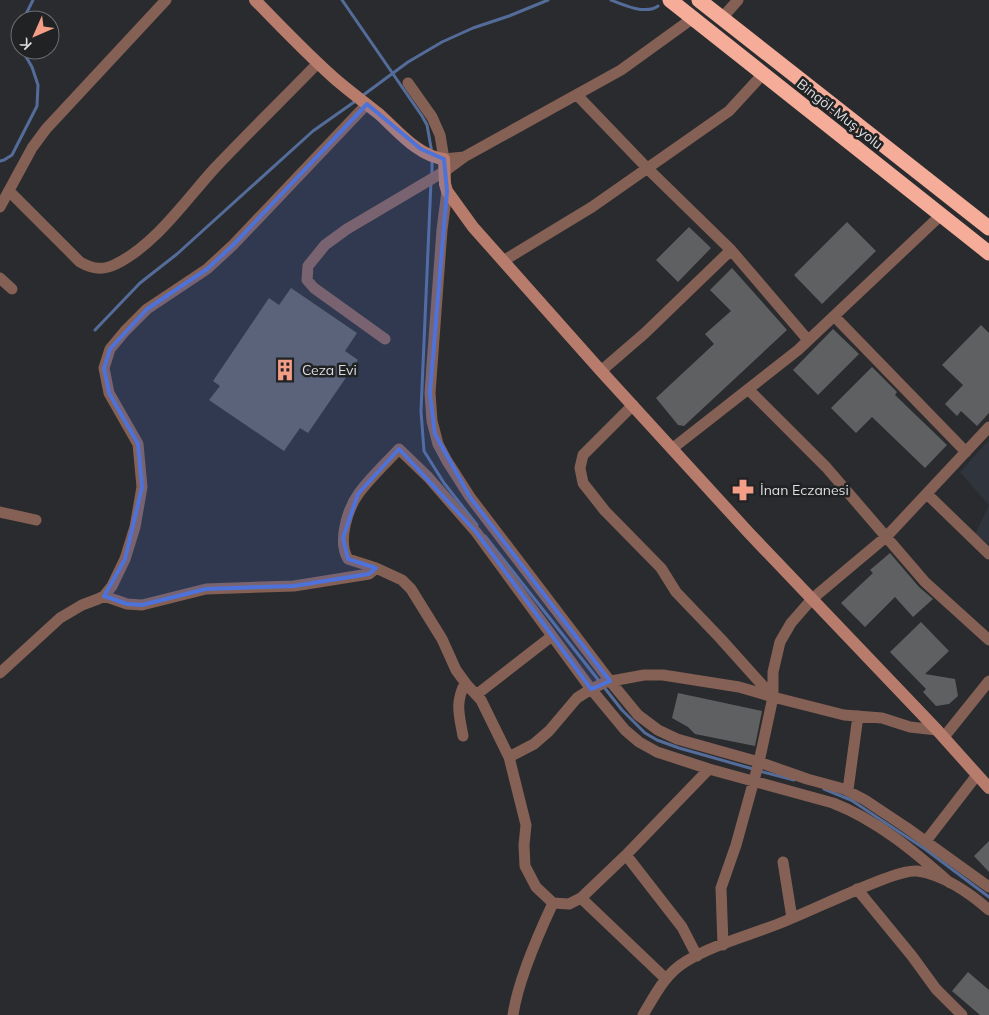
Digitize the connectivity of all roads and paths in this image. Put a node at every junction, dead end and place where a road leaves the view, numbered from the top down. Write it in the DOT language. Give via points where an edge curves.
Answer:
graph roads {
  1 [pos="166,0"];
  2 [pos="255,0"];
  3 [pos="670,0"];
  4 [pos="699,0"];
  5 [pos="738,0"];
  6 [pos="693,18"];
  7 [pos="722,18"];
  8 [pos="318,63"];
  9 [pos="763,74"];
  10 [pos="408,82"];
  11 [pos="577,95"];
  12 [pos="366,104"];
  13 [pos="440,166"];
  14 [pos="648,169"];
  15 [pos="8,191"];
  16 [pos="447,191"];
  17 [pos="0,207"];
  18 [pos="942,215"];
  19 [pos="989,228"];
  20 [pos="731,250"];
  21 [pos="989,253"];
  22 [pos="503,261"];
  23 [pos="0,278"];
  24 [pos="12,289"];
  25 [pos="834,316"];
  26 [pos="385,338"];
  27 [pos="808,340"];
  28 [pos="601,371"];
  29 [pos="748,389"];
  30 [pos="633,405"];
  31 [pos="989,428"];
  32 [pos="673,448"];
  33 [pos="966,452"];
  34 [pos="927,494"];
  35 [pos="0,512"];
  36 [pos="36,520"];
  37 [pos="887,536"];
  38 [pos="989,554"];
  39 [pos="376,568"];
  40 [pos="104,596"];
  41 [pos="812,599"];
  42 [pos="552,636"];
  43 [pos="989,640"];
  44 [pos="0,673"];
  45 [pos="989,681"];
  46 [pos="465,683"];
  47 [pos="601,685"];
  48 [pos="476,695"];
  49 [pos="774,697"];
  50 [pos="858,716"];
  51 [pos="940,734"];
  52 [pos="463,736"];
  53 [pos="509,756"];
  54 [pos="709,769"];
  55 [pos="756,771"];
  56 [pos="977,775"];
  57 [pos="989,788"];
  58 [pos="848,790"];
  59 [pos="926,841"];
  60 [pos="626,855"];
  61 [pos="783,862"];
  62 [pos="950,883"];
  63 [pos="989,887"];
  64 [pos="857,889"];
  65 [pos="581,898"];
  66 [pos="553,903"];
  67 [pos="987,904"];
  68 [pos="792,918"];
  69 [pos="722,945"];
  70 [pos="697,956"];
  71 [pos="666,979"];
  72 [pos="513,1015"];
  73 [pos="643,1015"];
  74 [pos="962,1015"];
  1 -- 15 [label="street" via="46,129"];
  2 -- 8 [label="street"];
  3 -- 6 [label="highway, Bingöl-Muş yolu"];
  4 -- 7 [label="highway, Bingöl-Muş yolu"];
  5 -- 7 [label="street"];
  6 -- 9 [label="highway, Bingöl-Muş yolu"];
  6 -- 11 [label="street" via="621,70"];
  7 -- 19 [label="highway, Bingöl-Muş yolu"];
  8 -- 12 [label="street"];
  8 -- 15 [label="street" via="214,169 153,237 116,265 91,268 80,262"];
  9 -- 14 [label="street" via="729,111"];
  9 -- 18 [label="highway, Bingöl-Muş yolu"];
  10 -- 13 [label="street" via="440,135"];
  11 -- 13 [label="street" via="464,157"];
  11 -- 14 [label="street"];
  12 -- 13 [label="street"];
  12 -- 40 [label="street" via="233,245 207,269 147,309 110,349 104,368 110,393 138,444 142,487 125,559"];
  13 -- 16 [label="street"];
  13 -- 26 [label="street" via="422,184 325,245 308,266 307,280 314,288"];
  14 -- 20 [label="street"];
  14 -- 22 [label="street" via="592,208"];
  15 -- 17 [label="street"];
  16 -- 22 [label="street"];
  16 -- 47 [label="street" via="430,394 438,444 470,497"];
  18 -- 21 [label="highway, Bingöl-Muş yolu"];
  18 -- 25 [label="street"];
  20 -- 27 [label="street"];
  20 -- 28 [label="street"];
  22 -- 28 [label="street"];
  23 -- 24 [label="street"];
  25 -- 27 [label="street"];
  25 -- 33 [label="street"];
  27 -- 29 [label="street"];
  28 -- 30 [label="street"];
  29 -- 32 [label="street"];
  29 -- 37 [label="street" via="826,467"];
  30 -- 32 [label="street"];
  30 -- 49 [label="street" via="583,455 580,468 583,483 605,511 661,568 676,592"];
  31 -- 33 [label="street"];
  32 -- 41 [label="street"];
  33 -- 34 [label="street"];
  34 -- 37 [label="street"];
  34 -- 38 [label="street"];
  35 -- 36 [label="street"];
  37 -- 41 [label="street"];
  37 -- 43 [label="street" via="925,582"];
  39 -- 40 [label="street" via="369,574 294,586 206,589 142,605"];
  39 -- 42 [label="street" via="348,559 343,538 358,494 399,449 476,532"];
  39 -- 46 [label="street" via="402,580 411,589"];
  40 -- 44 [label="street" via="60,618"];
  41 -- 49 [label="street" via="791,623 780,642 773,672"];
  41 -- 51 [label="street"];
  42 -- 47 [label="street"];
  42 -- 48 [label="street"];
  45 -- 51 [label="street"];
  46 -- 48 [label="street"];
  46 -- 52 [label="street" via="458,705"];
  47 -- 49 [label="street" via="644,674 663,675 739,687"];
  47 -- 53 [label="street" via="577,698 534,744"];
  47 -- 54 [label="street" via="625,730 639,742 657,752"];
  47 -- 55 [label="street" via="667,735"];
  48 -- 53 [label="street"];
  49 -- 50 [label="street"];
  49 -- 55 [label="street"];
  50 -- 51 [label="street" via="882,718"];
  50 -- 58 [label="street"];
  51 -- 56 [label="street"];
  53 -- 66 [label="street" via="526,825 525,866 536,887"];
  54 -- 55 [label="street"];
  54 -- 60 [label="street"];
  55 -- 58 [label="street"];
  55 -- 62 [label="street" via="852,810 914,853"];
  55 -- 69 [label="street" via="721,888"];
  56 -- 57 [label="street"];
  56 -- 59 [label="street"];
  58 -- 59 [label="street"];
  59 -- 63 [label="street"];
  60 -- 65 [label="street"];
  60 -- 70 [label="street" via="682,927"];
  61 -- 68 [label="street"];
  62 -- 64 [label="street" via="933,874 915,870"];
  62 -- 67 [label="street"];
  64 -- 68 [label="street"];
  64 -- 74 [label="street" via="936,989"];
  65 -- 66 [label="street" via="569,904"];
  65 -- 71 [label="street"];
  66 -- 72 [label="street" via="532,953"];
  68 -- 69 [label="street"];
  69 -- 70 [label="street"];
  70 -- 71 [label="street" via="684,962"];
  71 -- 73 [label="street"];
}
